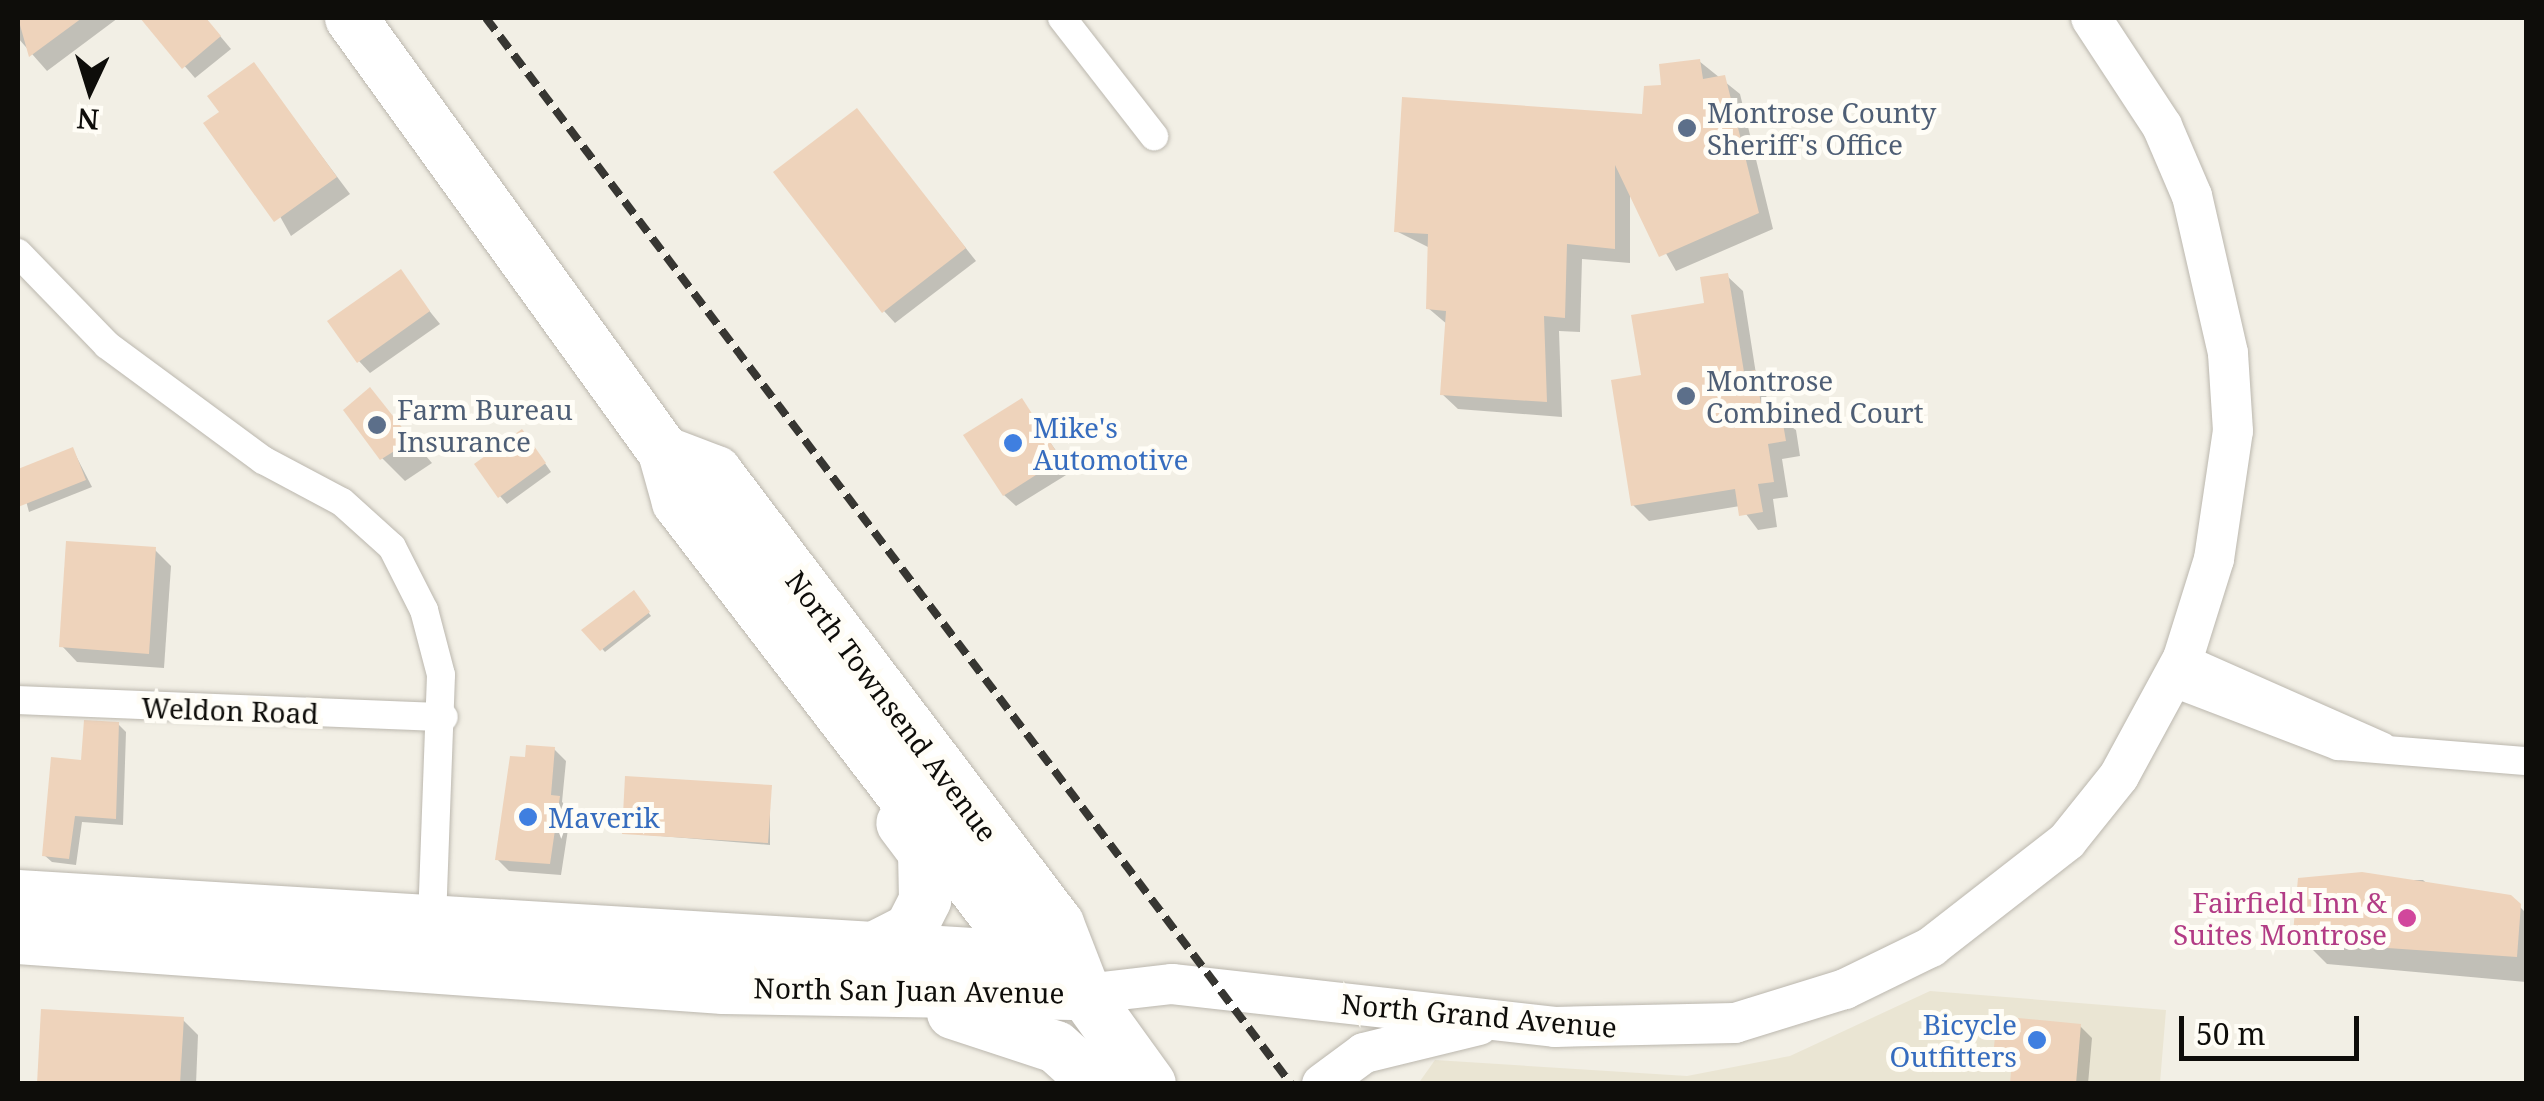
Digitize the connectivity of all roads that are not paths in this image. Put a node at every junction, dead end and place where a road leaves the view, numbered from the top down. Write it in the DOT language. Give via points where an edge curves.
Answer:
graph roads {
  1 [pos="351,18"];
  2 [pos="1062,18"];
  3 [pos="2092,18"];
  4 [pos="1154,136"];
  5 [pos="18,253"];
  6 [pos="664,452"];
  7 [pos="799,659"];
  8 [pos="2178,671"];
  9 [pos="18,700"];
  10 [pos="444,718"];
  11 [pos="2526,761"];
  12 [pos="18,896"];
  13 [pos="432,924"];
  14 [pos="18,938"];
  15 [pos="876,947"];
  16 [pos="723,988"];
  17 [pos="1085,994"];
  18 [pos="1497,1020"];
  19 [pos="1097,1084"];
  20 [pos="1150,1084"];
  21 [pos="1322,1084"];
  1 -- 6 [label="highway, North Townsend Avenue"];
  2 -- 4 [label="street"];
  3 -- 8 [label="street, North Grand Avenue" via="2162,126 2192,196 2228,353 2226,497"];
  5 -- 10 [label="street" via="107,345 263,460 342,502 392,548 433,636"];
  6 -- 7 [label="highway, North Townsend Avenue" via="678,502"];
  6 -- 17 [label="highway, North Townsend Avenue" via="716,472 1058,924"];
  7 -- 15 [label="highway" via="807,702 924,852 921,917"];
  7 -- 17 [label="highway, North Townsend Avenue" via="994,914"];
  8 -- 11 [label="street" via="2382,746"];
  8 -- 18 [label="street, North Grand Avenue" via="2119,776 2067,840 1999,900 1886,972 1736,1023 1614,1029"];
  9 -- 10 [label="street, Weldon Road"];
  10 -- 13 [label="street"];
  12 -- 13 [label="highway, North San Juan Avenue"];
  13 -- 15 [label="highway, North San Juan Avenue"];
  14 -- 16 [label="highway, North San Juan Avenue"];
  15 -- 17 [label="highway, North San Juan Avenue" via="1005,956"];
  16 -- 17 [label="highway, North San Juan Avenue"];
  16 -- 19 [label="highway" via="980,1018 1056,1047"];
  17 -- 18 [label="street, North Grand Avenue" via="1172,984"];
  17 -- 20 [label="highway, North Townsend Avenue"];
  18 -- 21 [label="street" via="1364,1053"];
}
